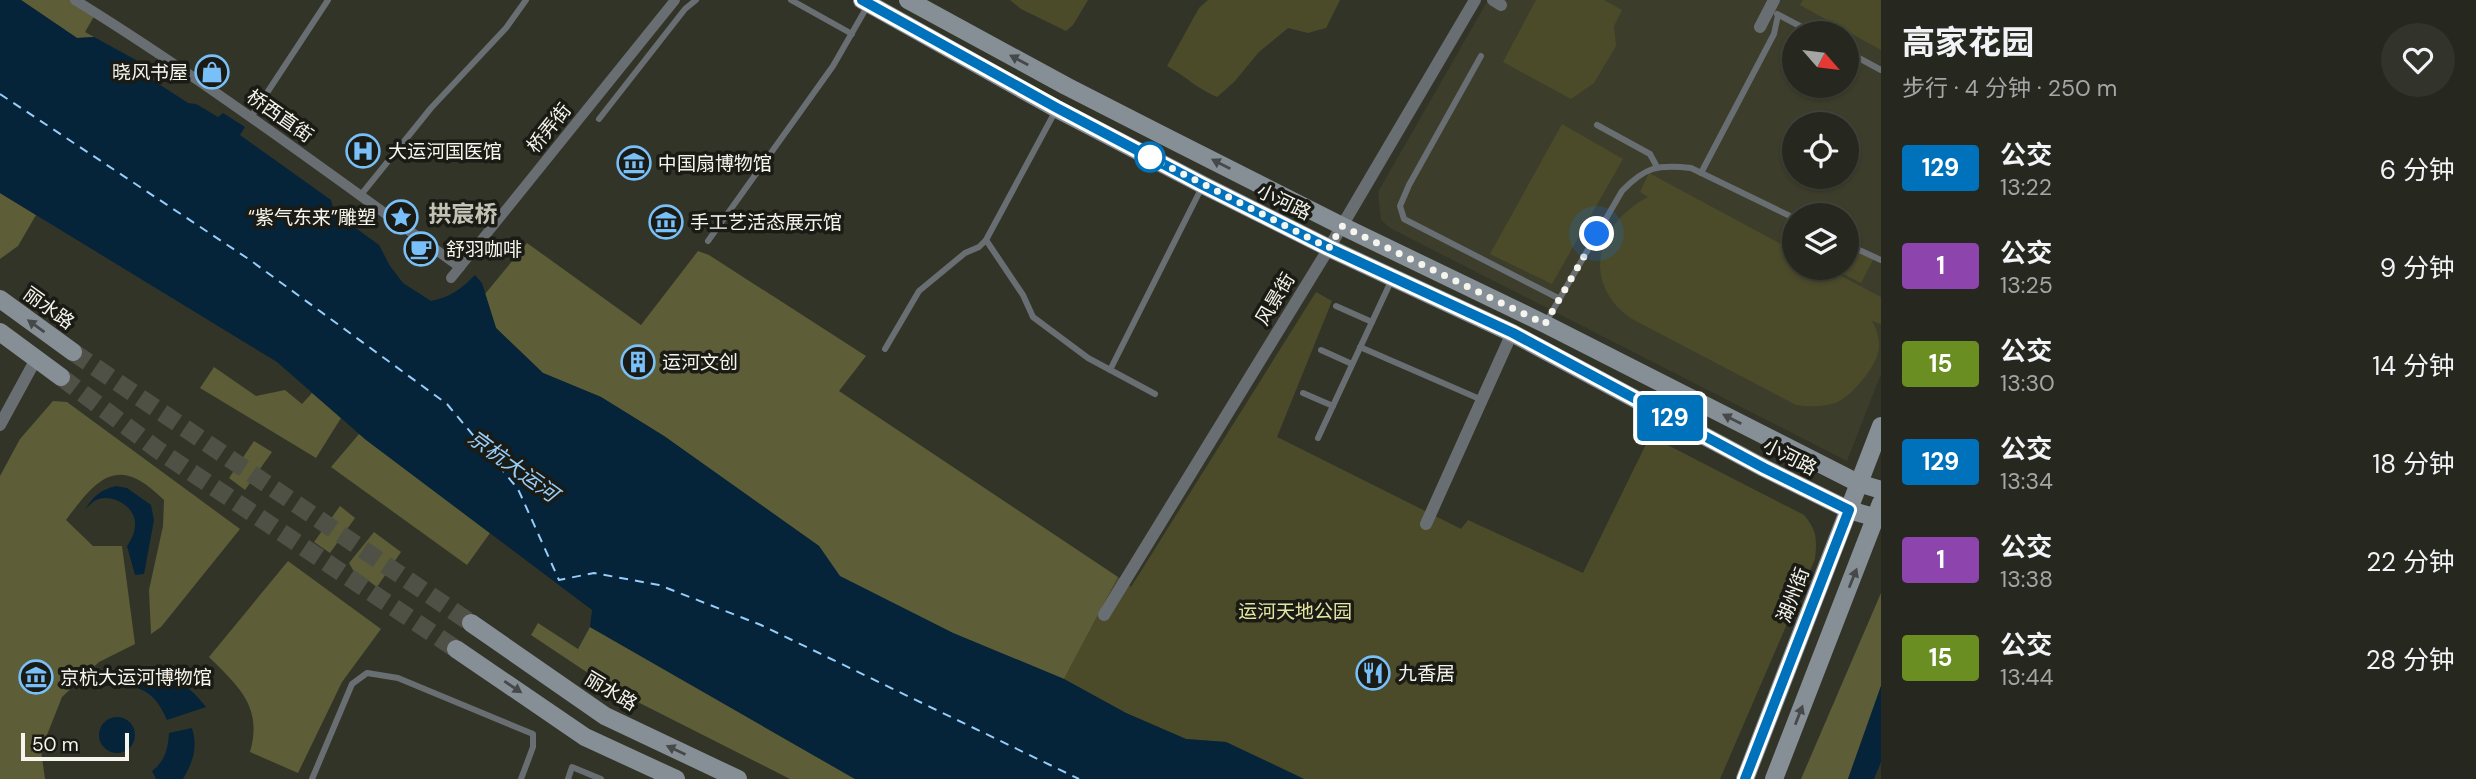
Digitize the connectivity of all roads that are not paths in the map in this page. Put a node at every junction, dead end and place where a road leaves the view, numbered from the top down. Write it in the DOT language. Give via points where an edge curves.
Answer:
graph roads {
  1 [pos="75,0"];
  2 [pos="328,0"];
  3 [pos="526,0"];
  4 [pos="675,0"];
  5 [pos="696,0"];
  6 [pos="791,0"];
  7 [pos="908,0"];
  8 [pos="1475,0"];
  9 [pos="866,2"];
  10 [pos="1774,8"];
  11 [pos="1794,21"];
  12 [pos="1760,27"];
  13 [pos="852,34"];
  14 [pos="1482,56"];
  15 [pos="1859,58"];
  16 [pos="1881,69"];
  17 [pos="1057,108"];
  18 [pos="251,117"];
  19 [pos="598,119"];
  20 [pos="1597,125"];
  21 [pos="1657,167"];
  22 [pos="1701,173"];
  23 [pos="1203,185"];
  24 [pos="360,196"];
  25 [pos="1782,212"];
  26 [pos="1342,226"];
  27 [pos="986,240"];
  28 [pos="708,241"];
  29 [pos="1329,248"];
  30 [pos="1859,250"];
  31 [pos="1881,260"];
  32 [pos="460,267"];
  33 [pos="1393,277"];
  34 [pos="451,278"];
  35 [pos="0,299"];
  36 [pos="1560,299"];
  37 [pos="1336,306"];
  38 [pos="1372,322"];
  39 [pos="1545,324"];
  40 [pos="0,332"];
  41 [pos="1513,333"];
  42 [pos="1360,346"];
  43 [pos="885,349"];
  44 [pos="1321,350"];
  45 [pos="73,352"];
  46 [pos="36,359"];
  47 [pos="1352,365"];
  48 [pos="1110,370"];
  49 [pos="61,377"];
  50 [pos="1303,393"];
  51 [pos="1155,394"];
  52 [pos="1482,400"];
  53 [pos="1333,406"];
  54 [pos="0,425"];
  55 [pos="1881,426"];
  56 [pos="1318,438"];
  57 [pos="1858,483"];
  58 [pos="1881,490"];
  59 [pos="1849,510"];
  60 [pos="1880,513"];
  61 [pos="1426,524"];
  62 [pos="1104,615"];
  63 [pos="471,624"];
  64 [pos="456,649"];
  65 [pos="312,779"];
  66 [pos="521,779"];
  67 [pos="568,779"];
  68 [pos="601,779"];
  69 [pos="676,779"];
  70 [pos="738,779"];
  71 [pos="1745,779"];
  72 [pos="1774,779"];
  1 -- 18 [label="street, 桥西直街"];
  2 -- 18 [label="lane"];
  3 -- 24 [label="lane"];
  4 -- 32 [label="street, 桥弄街"];
  5 -- 19 [label="lane"];
  6 -- 13 [label="lane"];
  26 -- 7 [label="main road, 小河路, one-way"];
  8 -- 26 [label="street, 风景街"];
  9 -- 13 [label="lane"];
  9 -- 17 [label="main road, 小河路"];
  10 -- 11 [label="lane"];
  10 -- 12 [label="street"];
  10 -- 22 [label="lane" via="1774,34"];
  13 -- 28 [label="lane"];
  14 -- 36 [label="lane" via="1409,185 1400,206 1404,219"];
  15 -- 16 [label="lane"];
  17 -- 23 [label="main road, 小河路"];
  17 -- 27 [label="lane"];
  18 -- 24 [label="street, 桥西直街"];
  20 -- 21 [label="lane" via="1650,154"];
  21 -- 22 [label="lane" via="1673,165"];
  21 -- 36 [label="lane" via="1634,178 1622,191"];
  22 -- 25 [label="lane"];
  23 -- 29 [label="main road, 小河路"];
  23 -- 48 [label="lane"];
  24 -- 32 [label="street, 桥西直街"];
  26 -- 29 [label="street, 风景街"];
  26 -- 39 [label="main road, 小河路"];
  27 -- 43 [label="lane" via="919,291"];
  27 -- 48 [label="lane" via="1033,317"];
  29 -- 33 [label="main road, 小河路"];
  29 -- 62 [label="street, 风景街"];
  30 -- 31 [label="lane"];
  32 -- 34 [label="street, 桥弄街"];
  33 -- 38 [label="lane"];
  33 -- 41 [label="main road, 小河路"];
  45 -- 35 [label="main road, 丽水路, one-way"];
  36 -- 39 [label="lane"];
  37 -- 38 [label="lane"];
  38 -- 42 [label="lane"];
  57 -- 39 [label="main road, 小河路, one-way"];
  40 -- 46 [label="main road"];
  41 -- 52 [label="street"];
  41 -- 59 [label="main road, 小河路"];
  42 -- 47 [label="lane"];
  42 -- 52 [label="lane"];
  44 -- 47 [label="lane"];
  46 -- 49 [label="main road"];
  46 -- 54 [label="street"];
  47 -- 53 [label="lane"];
  48 -- 51 [label="lane"];
  50 -- 53 [label="lane"];
  52 -- 61 [label="street"];
  53 -- 56 [label="lane"];
  55 -- 57 [label="main road, 湖州街"];
  57 -- 58 [label="main road, 小河路"];
  57 -- 59 [label="main road, 湖州街"];
  59 -- 60 [label="main road, 小河路"];
  59 -- 71 [label="main road, 湖州街"];
  72 -- 60 [label="main road, one-way"];
  70 -- 63 [label="main road, 丽水路, one-way" via="605,716"];
  64 -- 69 [label="main road, one-way" via="585,737"];
  65 -- 66 [label="lane" via="352,684 367,673 398,678 533,734"];
  67 -- 68 [label="lane" via="572,767"];
}
